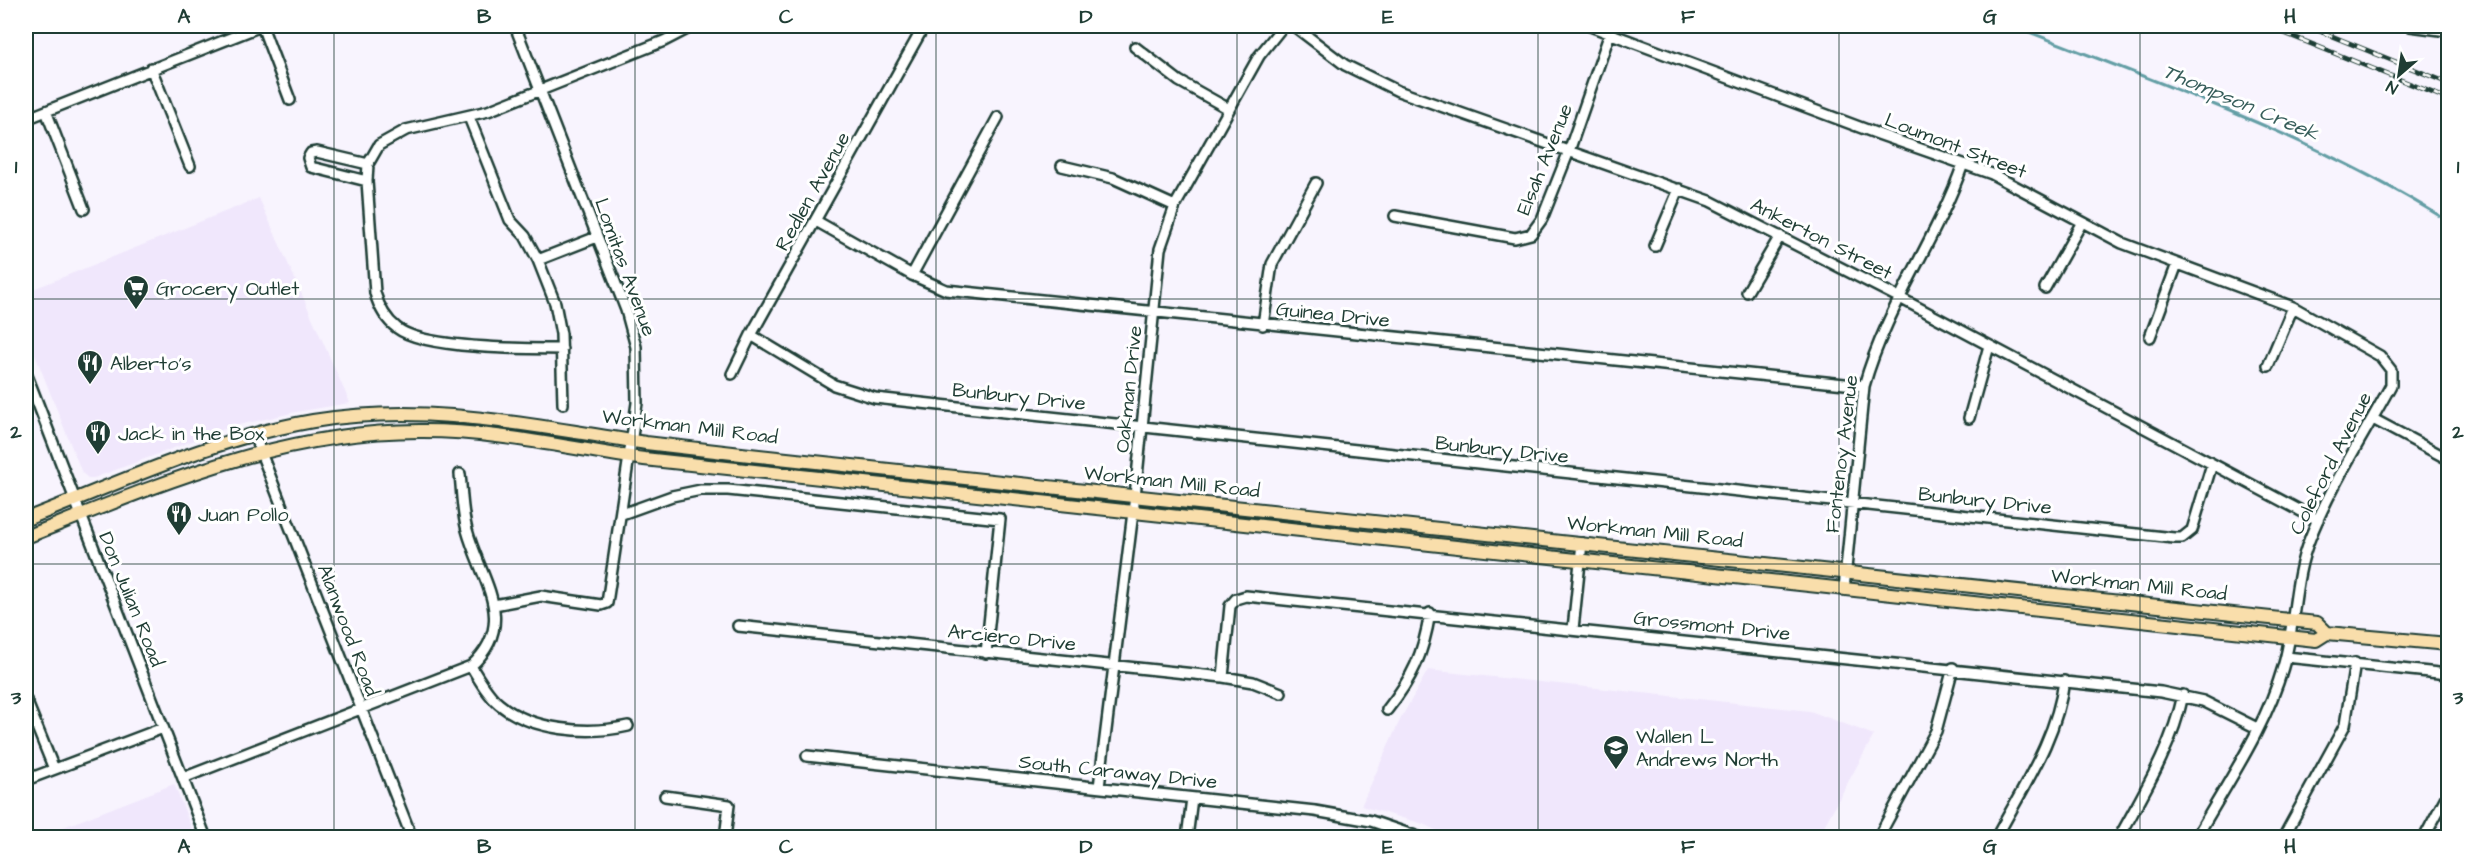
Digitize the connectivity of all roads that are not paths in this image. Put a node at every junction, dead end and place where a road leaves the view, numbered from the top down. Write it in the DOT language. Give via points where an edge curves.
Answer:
graph roads {
  1 [pos="261,26"];
  2 [pos="515,26"];
  3 [pos="693,26"];
  4 [pos="924,26"];
  5 [pos="1282,26"];
  6 [pos="1294,26"];
  7 [pos="1590,26"];
  8 [pos="2410,26"];
  9 [pos="2448,31"];
  10 [pos="1610,33"];
  11 [pos="1135,47"];
  12 [pos="151,68"];
  13 [pos="540,90"];
  14 [pos="290,100"];
  15 [pos="1229,109"];
  16 [pos="46,111"];
  17 [pos="469,117"];
  18 [pos="998,117"];
  19 [pos="26,119"];
  20 [pos="1569,151"];
  21 [pos="368,164"];
  22 [pos="1963,164"];
  23 [pos="190,166"];
  24 [pos="1062,166"];
  25 [pos="367,181"];
  26 [pos="1316,183"];
  27 [pos="1679,189"];
  28 [pos="1175,206"];
  29 [pos="84,209"];
  30 [pos="1395,216"];
  31 [pos="816,221"];
  32 [pos="2082,222"];
  33 [pos="1780,236"];
  34 [pos="597,237"];
  35 [pos="1655,246"];
  36 [pos="538,260"];
  37 [pos="2177,264"];
  38 [pos="912,275"];
  39 [pos="2045,288"];
  40 [pos="1747,292"];
  41 [pos="1900,298"];
  42 [pos="2293,307"];
  43 [pos="1154,313"];
  44 [pos="1263,325"];
  45 [pos="751,335"];
  46 [pos="2151,337"];
  47 [pos="1989,346"];
  48 [pos="562,349"];
  49 [pos="2268,366"];
  50 [pos="2391,370"];
  51 [pos="26,373"];
  52 [pos="732,374"];
  53 [pos="1864,386"];
  54 [pos="563,404"];
  55 [pos="1969,418"];
  56 [pos="2373,418"];
  57 [pos="1141,428"];
  58 [pos="254,435"];
  59 [pos="633,440"];
  60 [pos="260,451"];
  61 [pos="631,458"];
  62 [pos="2448,459"];
  63 [pos="2212,464"];
  64 [pos="460,474"];
  65 [pos="1135,496"];
  66 [pos="75,501"];
  67 [pos="1852,504"];
  68 [pos="1133,513"];
  69 [pos="622,514"];
  70 [pos="80,516"];
  71 [pos="26,519"];
  72 [pos="2318,520"];
  73 [pos="26,537"];
  74 [pos="1582,543"];
  75 [pos="1580,561"];
  76 [pos="1846,572"];
  77 [pos="1844,589"];
  78 [pos="494,605"];
  79 [pos="1430,613"];
  80 [pos="2292,621"];
  81 [pos="738,626"];
  82 [pos="1573,629"];
  83 [pos="2327,633"];
  84 [pos="2289,637"];
  85 [pos="2448,644"];
  86 [pos="986,653"];
  87 [pos="2286,657"];
  88 [pos="2355,663"];
  89 [pos="1113,665"];
  90 [pos="471,666"];
  91 [pos="1953,668"];
  92 [pos="2448,674"];
  93 [pos="1223,677"];
  94 [pos="2064,681"];
  95 [pos="1281,693"];
  96 [pos="2183,695"];
  97 [pos="26,700"];
  98 [pos="1387,710"];
  99 [pos="361,711"];
  100 [pos="628,726"];
  101 [pos="163,728"];
  102 [pos="2257,728"];
  103 [pos="807,756"];
  104 [pos="54,769"];
  105 [pos="183,778"];
  106 [pos="26,780"];
  107 [pos="1099,787"];
  108 [pos="2448,794"];
  109 [pos="665,796"];
  110 [pos="1192,798"];
  111 [pos="206,837"];
  112 [pos="412,837"];
  113 [pos="725,837"];
  114 [pos="1187,837"];
  115 [pos="1421,837"];
  116 [pos="1878,837"];
  117 [pos="1996,837"];
  118 [pos="2119,837"];
  119 [pos="2196,837"];
  120 [pos="2283,837"];
  121 [pos="2424,837"];
  1 -- 12 [label="street"];
  1 -- 14 [label="street"];
  2 -- 13 [label="street, Lomitas Avenue"];
  3 -- 13 [label="street"];
  4 -- 31 [label="street, Redlen Avenue"];
  5 -- 15 [label="street, Oakman Drive" via="1259,56"];
  6 -- 20 [label="street, Ankerton Street" via="1345,65 1398,91"];
  7 -- 10 [label="street, Loumont Street"];
  8 -- 9 [label="street"];
  10 -- 20 [label="street, Elsah Avenue"];
  10 -- 22 [label="street, Loumont Street"];
  11 -- 15 [label="street" via="1179,81"];
  12 -- 16 [label="street"];
  12 -- 23 [label="street"];
  13 -- 17 [label="street"];
  13 -- 34 [label="street, Lomitas Avenue"];
  15 -- 28 [label="street, Oakman Drive"];
  16 -- 19 [label="street"];
  16 -- 29 [label="street"];
  17 -- 21 [label="street" via="406,130 379,145"];
  17 -- 36 [label="street" via="510,220 525,236"];
  18 -- 38 [label="street"];
  20 -- 27 [label="street, Ankerton Street"];
  20 -- 30 [label="street, Elsah Avenue" via="1542,219 1531,234 1515,238"];
  21 -- 25 [label="street"];
  21 -- 25 [label="street" via="317,152 308,158 311,166"];
  22 -- 32 [label="street, Loumont Street" via="2015,185"];
  22 -- 41 [label="street, Fontenoy Avenue" via="1943,214"];
  24 -- 28 [label="street" via="1113,178"];
  25 -- 48 [label="street" via="375,293 379,306 396,327 413,336 490,348"];
  26 -- 44 [label="street" via="1272,264"];
  27 -- 33 [label="street, Ankerton Street"];
  27 -- 35 [label="street"];
  28 -- 43 [label="street, Oakman Drive" via="1160,249"];
  31 -- 38 [label="street, Guinea Drive"];
  31 -- 45 [label="street, Redlen Avenue"];
  32 -- 37 [label="street, Loumont Street" via="2122,243"];
  32 -- 39 [label="street"];
  33 -- 40 [label="street"];
  33 -- 41 [label="street, Ankerton Street"];
  34 -- 36 [label="street"];
  34 -- 59 [label="street, Lomitas Avenue" via="636,347 639,377"];
  36 -- 48 [label="street" via="559,316"];
  37 -- 42 [label="street, Loumont Street"];
  37 -- 46 [label="street"];
  38 -- 43 [label="street, Guinea Drive" via="946,290"];
  41 -- 47 [label="street, Ankerton Street"];
  41 -- 53 [label="street, Fontenoy Avenue" via="1876,348"];
  42 -- 49 [label="street"];
  42 -- 50 [label="street, Loumont Street" via="2380,356"];
  43 -- 44 [label="street, Guinea Drive"];
  43 -- 57 [label="street, Oakman Drive"];
  44 -- 53 [label="street, Guinea Drive"];
  45 -- 52 [label="street, Redlen Avenue"];
  45 -- 57 [label="street, Bunbury Drive" via="834,385 875,398"];
  47 -- 55 [label="street"];
  47 -- 63 [label="street, Ankerton Street"];
  48 -- 54 [label="street"];
  50 -- 56 [label="street, Coleford Avenue" via="2391,385"];
  51 -- 66 [label="street, Don Julian Road"];
  53 -- 67 [label="street, Fontenoy Avenue"];
  56 -- 62 [label="street"];
  56 -- 72 [label="street, Coleford Avenue"];
  57 -- 65 [label="street, Oakman Drive"];
  57 -- 67 [label="street, Bunbury Drive"];
  58 -- 59 [label="main road, Workman Mill Road" via="339,418 444,414"];
  58 -- 60 [label="street, Alanwood Road"];
  58 -- 66 [label="main road, Workman Mill Road" via="181,458"];
  59 -- 61 [label="street, Lomitas Avenue"];
  59 -- 65 [label="main road, Workman Mill Road"];
  60 -- 61 [label="main road, Workman Mill Road" via="343,435 424,430 504,437"];
  60 -- 70 [label="main road, Workman Mill Road" via="191,472"];
  60 -- 99 [label="street, Alanwood Road"];
  61 -- 68 [label="main road, Workman Mill Road"];
  61 -- 69 [label="street, Lomitas Avenue"];
  63 -- 67 [label="street, Bunbury Drive" via="2192,530 2182,538"];
  63 -- 72 [label="street, Ankerton Street"];
  64 -- 78 [label="street" via="467,529"];
  65 -- 68 [label="street, Oakman Drive"];
  65 -- 74 [label="main road, Workman Mill Road"];
  66 -- 70 [label="street, Don Julian Road"];
  66 -- 71 [label="main road, Workman Mill Road"];
  67 -- 76 [label="street, Fontenoy Avenue"];
  68 -- 75 [label="main road, Workman Mill Road"];
  68 -- 89 [label="street, Oakman Drive"];
  69 -- 78 [label="street, Lomitas Avenue" via="607,603 541,596"];
  69 -- 86 [label="street" via="672,496 728,490 1000,519"];
  70 -- 73 [label="main road, Workman Mill Road"];
  70 -- 101 [label="street, Don Julian Road"];
  72 -- 80 [label="street, Coleford Avenue" via="2300,570"];
  74 -- 75 [label="street"];
  74 -- 76 [label="main road, Workman Mill Road"];
  75 -- 77 [label="main road, Workman Mill Road"];
  75 -- 82 [label="street"];
  76 -- 77 [label="street, Fontenoy Avenue"];
  76 -- 80 [label="main road, Workman Mill Road"];
  77 -- 84 [label="main road, Workman Mill Road"];
  78 -- 90 [label="street" via="495,632 482,656"];
  79 -- 82 [label="street, Grossmont Drive"];
  79 -- 93 [label="street, Grossmont Drive" via="1246,596 1236,599 1230,606"];
  79 -- 98 [label="street" via="1417,666"];
  80 -- 83 [label="main road, Workman Mill Road" via="2317,624"];
  80 -- 84 [label="street, Coleford Avenue"];
  81 -- 86 [label="street, Arciero Drive"];
  82 -- 91 [label="street, Grossmont Drive"];
  83 -- 84 [label="main road, Workman Mill Road" via="2316,640"];
  83 -- 85 [label="main road, Workman Mill Road"];
  84 -- 87 [label="street, Coleford Avenue"];
  86 -- 89 [label="street, Arciero Drive"];
  87 -- 88 [label="street"];
  87 -- 102 [label="street, Coleford Avenue"];
  88 -- 92 [label="street"];
  88 -- 120 [label="street" via="2345,724"];
  89 -- 93 [label="street, Arciero Drive"];
  89 -- 107 [label="street, Oakman Drive"];
  90 -- 99 [label="street"];
  90 -- 100 [label="street" via="498,703 533,722 607,731"];
  91 -- 94 [label="street, Grossmont Drive"];
  91 -- 116 [label="street" via="1936,731"];
  93 -- 95 [label="street, Arciero Drive" via="1253,682"];
  94 -- 96 [label="street, Grossmont Drive"];
  94 -- 117 [label="street" via="2058,716 2048,741"];
  96 -- 102 [label="street, Grossmont Drive" via="2221,708"];
  96 -- 118 [label="street" via="2159,765"];
  97 -- 104 [label="street"];
  99 -- 105 [label="street"];
  99 -- 112 [label="street, Alanwood Road"];
  101 -- 104 [label="street"];
  101 -- 105 [label="street, Don Julian Road"];
  102 -- 119 [label="street, Coleford Avenue"];
  103 -- 107 [label="street, South Caraway Drive"];
  104 -- 106 [label="street"];
  105 -- 111 [label="street, Don Julian Road"];
  107 -- 110 [label="street, South Caraway Drive"];
  108 -- 121 [label="street"];
  109 -- 113 [label="street" via="729,806"];
  110 -- 114 [label="street"];
  110 -- 115 [label="street, South Caraway Drive" via="1348,816"];
}
